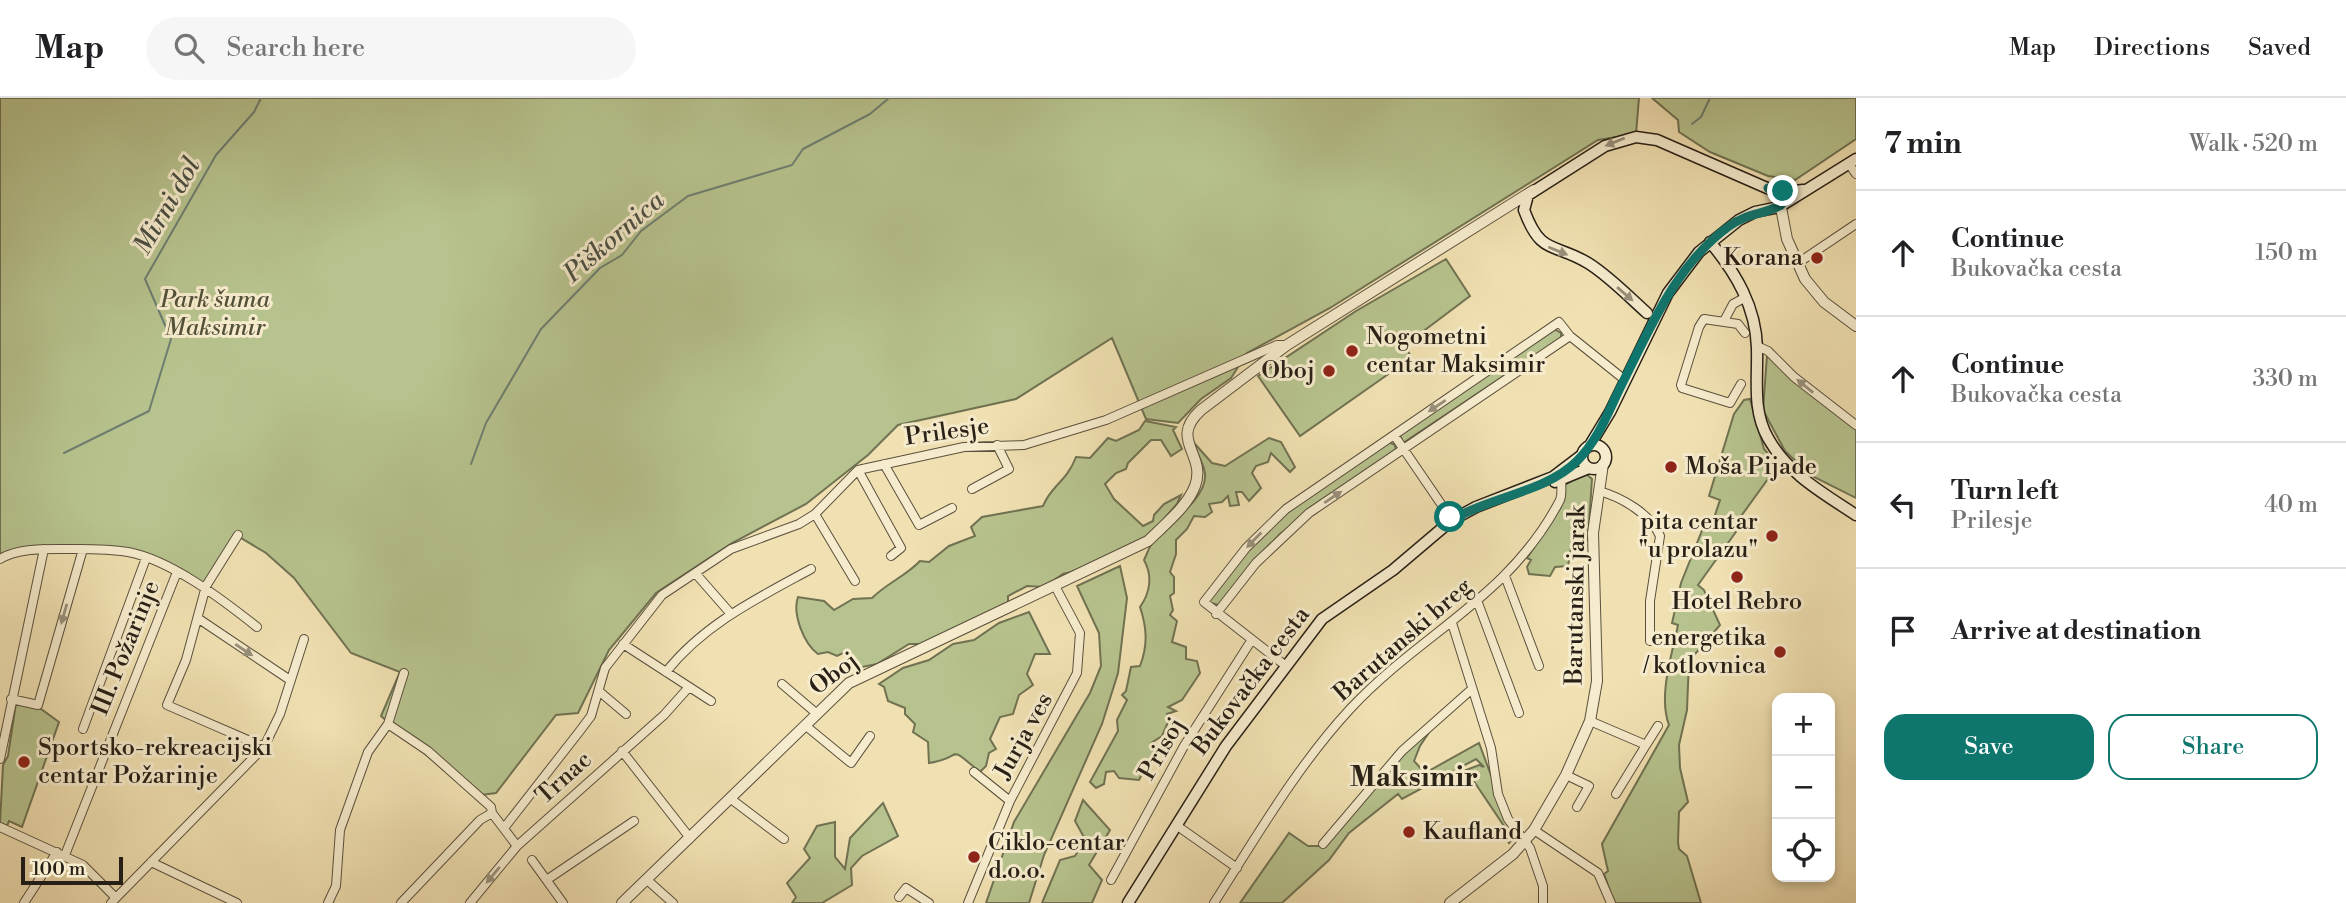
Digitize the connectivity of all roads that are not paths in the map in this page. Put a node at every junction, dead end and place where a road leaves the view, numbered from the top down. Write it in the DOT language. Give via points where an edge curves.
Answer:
graph roads {
  1 [pos="1853,161"];
  2 [pos="1856,174"];
  3 [pos="1768,188"];
  4 [pos="1534,190"];
  5 [pos="1799,190"];
  6 [pos="1781,205"];
  7 [pos="1505,208"];
  8 [pos="1525,213"];
  9 [pos="1751,214"];
  10 [pos="1856,224"];
  11 [pos="1787,239"];
  12 [pos="1710,242"];
  13 [pos="1798,263"];
  14 [pos="1746,297"];
  15 [pos="1662,308"];
  16 [pos="1647,313"];
  17 [pos="1726,321"];
  18 [pos="1856,326"];
  19 [pos="1745,333"];
  20 [pos="1570,336"];
  21 [pos="1648,337"];
  22 [pos="1287,345"];
  23 [pos="1757,346"];
  24 [pos="1625,380"];
  25 [pos="1741,384"];
  26 [pos="1610,412"];
  27 [pos="1856,425"];
  28 [pos="1394,435"];
  29 [pos="997,445"];
  30 [pos="1590,446"];
  31 [pos="1404,449"];
  32 [pos="1604,451"];
  33 [pos="1582,455"];
  34 [pos="884,464"];
  35 [pos="1603,464"];
  36 [pos="1590,468"];
  37 [pos="858,470"];
  38 [pos="1558,479"];
  39 [pos="1599,488"];
  40 [pos="972,489"];
  41 [pos="952,509"];
  42 [pos="815,514"];
  43 [pos="1856,515"];
  44 [pos="1452,520"];
  45 [pos="238,535"];
  46 [pos="44,549"];
  47 [pos="83,549"];
  48 [pos="891,556"];
  49 [pos="146,558"];
  50 [pos="0,559"];
  51 [pos="811,569"];
  52 [pos="177,572"];
  53 [pos="696,574"];
  54 [pos="1505,576"];
  55 [pos="855,581"];
  56 [pos="1055,586"];
  57 [pos="205,589"];
  58 [pos="1478,603"];
  59 [pos="731,614"];
  60 [pos="1216,614"];
  61 [pos="199,619"];
  62 [pos="1452,623"];
  63 [pos="257,627"];
  64 [pos="304,639"];
  65 [pos="1251,641"];
  66 [pos="1650,641"];
  67 [pos="622,644"];
  68 [pos="1286,666"];
  69 [pos="1539,666"];
  70 [pos="666,672"];
  71 [pos="404,673"];
  72 [pos="290,680"];
  73 [pos="782,684"];
  74 [pos="689,687"];
  75 [pos="1472,689"];
  76 [pos="600,692"];
  77 [pos="11,699"];
  78 [pos="711,701"];
  79 [pos="816,713"];
  80 [pos="1519,713"];
  81 [pos="626,715"];
  82 [pos="1590,721"];
  83 [pos="388,724"];
  84 [pos="806,726"];
  85 [pos="1658,726"];
  86 [pos="83,729"];
  87 [pos="870,736"];
  88 [pos="1646,746"];
  89 [pos="264,747"];
  90 [pos="622,751"];
  91 [pos="0,759"];
  92 [pos="974,772"];
  93 [pos="1566,775"];
  94 [pos="1616,794"];
  95 [pos="730,799"];
  96 [pos="1010,801"];
  97 [pos="1577,807"];
  98 [pos="492,813"];
  99 [pos="634,821"];
  100 [pos="1176,825"];
  101 [pos="0,827"];
  102 [pos="504,828"];
  103 [pos="1534,830"];
  104 [pos="690,838"];
  105 [pos="784,839"];
  106 [pos="1526,841"];
  107 [pos="1323,844"];
  108 [pos="517,846"];
  109 [pos="61,854"];
  110 [pos="532,860"];
  111 [pos="151,862"];
  112 [pos="1237,868"];
  113 [pos="548,879"];
  114 [pos="646,879"];
  115 [pos="1111,880"];
  116 [pos="899,897"];
  117 [pos="114,900"];
  118 [pos="1607,902"];
  119 [pos="24,903"];
  120 [pos="237,903"];
  121 [pos="328,903"];
  122 [pos="401,903"];
  123 [pos="470,903"];
  124 [pos="563,903"];
  125 [pos="623,903"];
  126 [pos="673,903"];
  127 [pos="929,903"];
  128 [pos="968,903"];
  129 [pos="1129,903"];
  130 [pos="1214,903"];
  131 [pos="1450,903"];
  132 [pos="1543,903"];
  1 -- 2 [label="street"];
  1 -- 5 [label="main road"];
  3 -- 4 [label="main road, Prilesje, one-way" via="1657,140 1636,136 1612,142"];
  3 -- 5 [label="main road, Prilesje"];
  3 -- 6 [label="street, Prilesje" via="1778,195"];
  4 -- 7 [label="street, Prilesje"];
  4 -- 8 [label="main road" via="1524,200"];
  5 -- 6 [label="main road"];
  6 -- 9 [label="main road"];
  6 -- 11 [label="street"];
  7 -- 8 [label="street" via="1516,207"];
  7 -- 22 [label="street, Prilesje"];
  8 -- 16 [label="main road, one-way" via="1544,244 1589,263"];
  9 -- 11 [label="street" via="1773,215"];
  9 -- 12 [label="main road"];
  10 -- 13 [label="street"];
  11 -- 13 [label="street"];
  12 -- 14 [label="main road" via="1732,269"];
  12 -- 15 [label="main road" via="1680,274"];
  13 -- 18 [label="street" via="1820,298"];
  14 -- 17 [label="street" via="1733,304"];
  14 -- 23 [label="main road"];
  15 -- 16 [label="main road"];
  15 -- 21 [label="main road"];
  16 -- 21 [label="main road"];
  17 -- 19 [label="street"];
  17 -- 25 [label="street" via="1709,318 1702,322 1681,385 1730,402"];
  20 -- 24 [label="street"];
  20 -- 28 [label="street, one-way" via="1559,322"];
  20 -- 31 [label="street"];
  21 -- 24 [label="main road"];
  22 -- 29 [label="street, Prilesje" via="1277,345 1106,420 1024,445"];
  22 -- 56 [label="street, Oboj" via="1190,420 1186,436 1196,461 1195,486 1171,518 1148,541"];
  27 -- 23 [label="street, one-way"];
  23 -- 43 [label="main road" via="1757,409 1768,438 1788,467"];
  24 -- 26 [label="main road"];
  26 -- 30 [label="main road"];
  26 -- 32 [label="main road"];
  28 -- 31 [label="street"];
  28 -- 60 [label="street, one-way" via="1269,524 1204,602"];
  29 -- 34 [label="street, Prilesje"];
  29 -- 40 [label="street" via="1009,469"];
  30 -- 32 [label="main road"];
  30 -- 33 [label="main road"];
  31 -- 44 [label="street"];
  60 -- 31 [label="street, one-way" via="1256,563 1298,522"];
  32 -- 35 [label="main road"];
  33 -- 36 [label="main road"];
  33 -- 38 [label="main road, Bukovačka cesta"];
  34 -- 37 [label="street, Prilesje"];
  34 -- 41 [label="street" via="919,525"];
  35 -- 36 [label="main road"];
  35 -- 39 [label="street, Barutanski jarak"];
  36 -- 38 [label="main road, Bukovačka cesta"];
  36 -- 39 [label="street, Barutanski jarak"];
  37 -- 42 [label="street"];
  37 -- 48 [label="street" via="901,548"];
  38 -- 44 [label="main road, Bukovačka cesta"];
  38 -- 54 [label="street, Barutanski breg" via="1556,505"];
  39 -- 66 [label="street" via="1634,508 1660,536 1650,601"];
  39 -- 82 [label="street, Barutanski jarak" via="1593,545 1597,681"];
  42 -- 53 [label="street" via="731,549"];
  42 -- 55 [label="street"];
  44 -- 68 [label="main road, Bukovačka cesta" via="1393,570 1332,610"];
  45 -- 57 [label="street"];
  46 -- 47 [label="street"];
  46 -- 50 [label="street"];
  46 -- 77 [label="street"];
  47 -- 49 [label="street" via="127,551"];
  47 -- 77 [label="street, one-way" via="38,705"];
  49 -- 52 [label="street"];
  49 -- 86 [label="street"];
  51 -- 59 [label="street"];
  52 -- 57 [label="street"];
  52 -- 109 [label="street, III. Požarinje"];
  53 -- 59 [label="street"];
  53 -- 67 [label="street" via="662,595"];
  54 -- 58 [label="street, Barutanski breg"];
  54 -- 69 [label="street"];
  56 -- 79 [label="street, Oboj" via="869,671"];
  56 -- 96 [label="street, Jurja ves" via="1080,633 1077,673"];
  57 -- 61 [label="street"];
  57 -- 63 [label="street"];
  58 -- 62 [label="street, Barutanski breg"];
  58 -- 80 [label="street"];
  59 -- 70 [label="street" via="692,642"];
  60 -- 65 [label="street"];
  61 -- 72 [label="street, one-way"];
  61 -- 89 [label="street" via="167,705"];
  62 -- 75 [label="street"];
  62 -- 112 [label="street, Barutanski breg" via="1389,672 1319,745"];
  64 -- 72 [label="street"];
  65 -- 68 [label="street"];
  65 -- 115 [label="street, Prisoj" via="1184,746"];
  67 -- 70 [label="street"];
  67 -- 76 [label="street" via="604,668"];
  68 -- 100 [label="main road, Bukovačka cesta" via="1226,746"];
  70 -- 74 [label="street"];
  71 -- 83 [label="street"];
  72 -- 89 [label="street"];
  73 -- 79 [label="street"];
  74 -- 78 [label="street"];
  74 -- 90 [label="street, Trnac"];
  75 -- 106 [label="street" via="1492,748 1498,794 1508,819"];
  75 -- 107 [label="street" via="1402,751"];
  76 -- 81 [label="street"];
  76 -- 102 [label="street" via="591,716"];
  77 -- 91 [label="street"];
  79 -- 84 [label="street, Oboj"];
  82 -- 88 [label="street"];
  82 -- 93 [label="street, Barutanski jarak"];
  83 -- 98 [label="street" via="428,751 491,807"];
  83 -- 121 [label="street" via="368,752 340,830 336,886"];
  84 -- 87 [label="street, Oboj" via="850,762"];
  84 -- 95 [label="street, Oboj"];
  85 -- 88 [label="street"];
  88 -- 94 [label="street"];
  89 -- 111 [label="street"];
  90 -- 104 [label="street"];
  90 -- 108 [label="street, Trnac"];
  92 -- 96 [label="street"];
  93 -- 97 [label="street" via="1589,786"];
  93 -- 103 [label="street, Barutanski jarak"];
  95 -- 104 [label="street, Oboj"];
  95 -- 105 [label="street"];
  96 -- 128 [label="street, Jurja ves"];
  98 -- 102 [label="street"];
  98 -- 122 [label="street"];
  99 -- 113 [label="street"];
  100 -- 112 [label="street"];
  100 -- 129 [label="main road, Bukovačka cesta"];
  101 -- 109 [label="street"];
  102 -- 108 [label="street"];
  103 -- 106 [label="street, Barutanski jarak"];
  103 -- 118 [label="street" via="1598,873"];
  104 -- 114 [label="street, Oboj"];
  106 -- 131 [label="street, Barutanski jarak"];
  106 -- 132 [label="street" via="1543,886"];
  108 -- 123 [label="street, Trnac, one-way"];
  109 -- 117 [label="street" via="90,871"];
  109 -- 119 [label="street, III. Požarinje"];
  110 -- 113 [label="street"];
  111 -- 117 [label="street"];
  111 -- 120 [label="street"];
  112 -- 130 [label="street, Barutanski breg"];
  113 -- 124 [label="street"];
  114 -- 125 [label="street, Oboj"];
  114 -- 126 [label="street"];
  116 -- 127 [label="street" via="906,888"];
}
